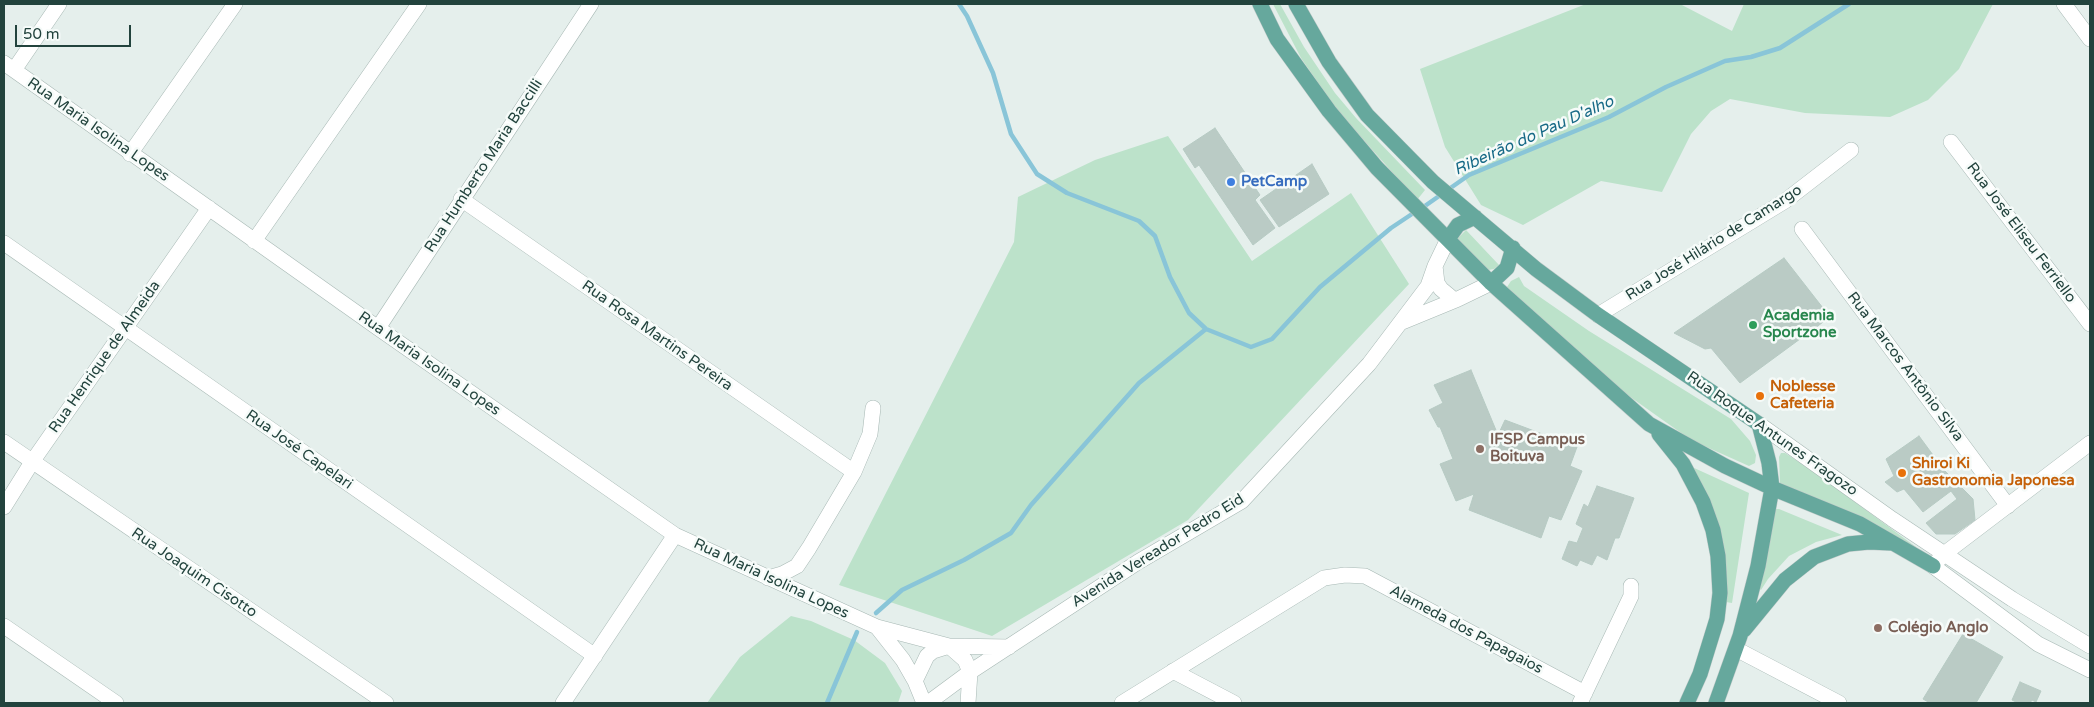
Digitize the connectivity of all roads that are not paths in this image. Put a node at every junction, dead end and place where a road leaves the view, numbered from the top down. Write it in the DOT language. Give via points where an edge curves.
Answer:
graph roads {
  1 [pos="59,4"];
  2 [pos="235,4"];
  3 [pos="419,4"];
  4 [pos="591,4"];
  5 [pos="1260,4"];
  6 [pos="1296,4"];
  7 [pos="2064,4"];
  8 [pos="2090,39"];
  9 [pos="9,67"];
  10 [pos="1952,142"];
  11 [pos="1851,150"];
  12 [pos="130,154"];
  13 [pos="461,199"];
  14 [pos="209,208"];
  15 [pos="1469,213"];
  16 [pos="1802,229"];
  17 [pos="1442,234"];
  18 [pos="254,241"];
  19 [pos="4,244"];
  20 [pos="1513,248"];
  21 [pos="1435,266"];
  22 [pos="1491,283"];
  23 [pos="1458,299"];
  24 [pos="1598,315"];
  25 [pos="1400,323"];
  26 [pos="2090,324"];
  27 [pos="378,328"];
  28 [pos="125,329"];
  29 [pos="873,408"];
  30 [pos="1649,424"];
  31 [pos="1759,424"];
  32 [pos="4,442"];
  33 [pos="2090,443"];
  34 [pos="32,462"];
  35 [pos="854,472"];
  36 [pos="1772,488"];
  37 [pos="2008,506"];
  38 [pos="4,507"];
  39 [pos="675,534"];
  40 [pos="1895,544"];
  41 [pos="1944,554"];
  42 [pos="1932,566"];
  43 [pos="768,578"];
  44 [pos="1631,586"];
  45 [pos="4,626"];
  46 [pos="877,627"];
  47 [pos="1738,643"];
  48 [pos="949,646"];
  49 [pos="2090,646"];
  50 [pos="1009,647"];
  51 [pos="595,656"];
  52 [pos="2090,670"];
  53 [pos="1173,671"];
  54 [pos="970,672"];
  55 [pos="915,681"];
  56 [pos="1582,698"];
  57 [pos="116,703"];
  58 [pos="386,703"];
  59 [pos="563,703"];
  60 [pos="924,703"];
  61 [pos="928,703"];
  62 [pos="968,703"];
  63 [pos="1122,703"];
  64 [pos="1234,703"];
  65 [pos="1687,703"];
  66 [pos="1716,703"];
  67 [pos="1839,703"];
  1 -- 9 [label="street"];
  2 -- 12 [label="street"];
  3 -- 18 [label="street"];
  4 -- 13 [label="street, Rua Humberto Maria Baccilli"];
  5 -- 17 [label="main road, Rua Roque Antunes Fragozo" via="1277,39 1352,141"];
  6 -- 15 [label="main road, Rua Roque Antunes Fragozo" via="1329,62 1367,115 1433,182"];
  7 -- 8 [label="street"];
  9 -- 12 [label="street, Rua Maria Isolina Lopes"];
  10 -- 26 [label="street, Rua José Eliseu Ferriello"];
  11 -- 24 [label="street, Rua José Hilário de Camargo" via="1785,201"];
  12 -- 14 [label="street, Rua Maria Isolina Lopes"];
  13 -- 27 [label="street, Rua Humberto Maria Baccilli"];
  13 -- 35 [label="street, Rua Rosa Martins Pereira"];
  14 -- 18 [label="street, Rua Maria Isolina Lopes"];
  14 -- 28 [label="street, Rua Henrique de Almeida"];
  15 -- 17 [label="main road" via="1458,225"];
  15 -- 20 [label="main road, Rua Roque Antunes Fragozo"];
  16 -- 37 [label="street, Rua Marcos Antônio Silva"];
  17 -- 21 [label="street, Avenida Vereador Pedro Eid"];
  17 -- 22 [label="main road, Rua Roque Antunes Fragozo"];
  18 -- 27 [label="street, Rua Maria Isolina Lopes"];
  19 -- 28 [label="street, Rua José Capelari"];
  20 -- 22 [label="main road" via="1507,268"];
  20 -- 24 [label="main road, Rua Roque Antunes Fragozo"];
  21 -- 23 [label="street" via="1441,289"];
  21 -- 25 [label="street, Avenida Vereador Pedro Eid" via="1428,286"];
  22 -- 23 [label="street"];
  22 -- 30 [label="main road, Rua Roque Antunes Fragozo"];
  23 -- 25 [label="street"];
  24 -- 31 [label="main road, Rua Roque Antunes Fragozo"];
  25 -- 50 [label="street, Avenida Vereador Pedro Eid" via="1369,364 1242,501 1138,562"];
  27 -- 39 [label="street, Rua Maria Isolina Lopes"];
  28 -- 34 [label="street, Rua Henrique de Almeida"];
  28 -- 51 [label="street, Rua José Capelari"];
  29 -- 35 [label="street" via="870,434"];
  30 -- 36 [label="main road, Rua Roque Antunes Fragozo"];
  30 -- 65 [label="main road" via="1667,443 1692,480 1708,514 1718,550 1720,593 1717,619"];
  31 -- 36 [label="main road"];
  31 -- 41 [label="street, Rua Roque Antunes Fragozo"];
  32 -- 34 [label="street, Rua Joaquim Cisotto"];
  33 -- 37 [label="street"];
  34 -- 38 [label="street, Rua Henrique de Almeida"];
  34 -- 58 [label="street, Rua Joaquim Cisotto"];
  35 -- 43 [label="street" via="797,566"];
  36 -- 40 [label="main road, Rua Roque Antunes Fragozo" via="1852,520"];
  36 -- 47 [label="main road" via="1758,566"];
  37 -- 41 [label="street"];
  39 -- 43 [label="street, Rua Maria Isolina Lopes"];
  39 -- 51 [label="street"];
  40 -- 42 [label="main road, Rua Roque Antunes Fragozo"];
  40 -- 47 [label="main road" via="1854,543 1814,556 1780,585"];
  41 -- 42 [label="street"];
  41 -- 49 [label="street, Rua Roque Antunes Fragozo"];
  42 -- 52 [label="street, Rua Roque Antunes Fragozo" via="2038,644"];
  43 -- 46 [label="street, Rua Maria Isolina Lopes"];
  44 -- 56 [label="street" via="1630,596"];
  45 -- 57 [label="street"];
  46 -- 48 [label="street, Rua Maria Isolina Lopes"];
  46 -- 55 [label="street, Rua Maria Isolina Lopes" via="893,645"];
  47 -- 66 [label="main road"];
  47 -- 67 [label="street"];
  48 -- 50 [label="street"];
  48 -- 54 [label="street" via="965,660"];
  48 -- 55 [label="street" via="927,656"];
  50 -- 54 [label="street, Avenida Vereador Pedro Eid"];
  51 -- 59 [label="street"];
  53 -- 56 [label="street, Alameda dos Papagaios" via="1324,578 1365,576"];
  53 -- 63 [label="street, Alameda dos Papagaios"];
  53 -- 64 [label="street"];
  54 -- 61 [label="street, Avenida Vereador Pedro Eid"];
  54 -- 62 [label="street"];
  55 -- 60 [label="street, Rua Maria Isolina Lopes"];
}
